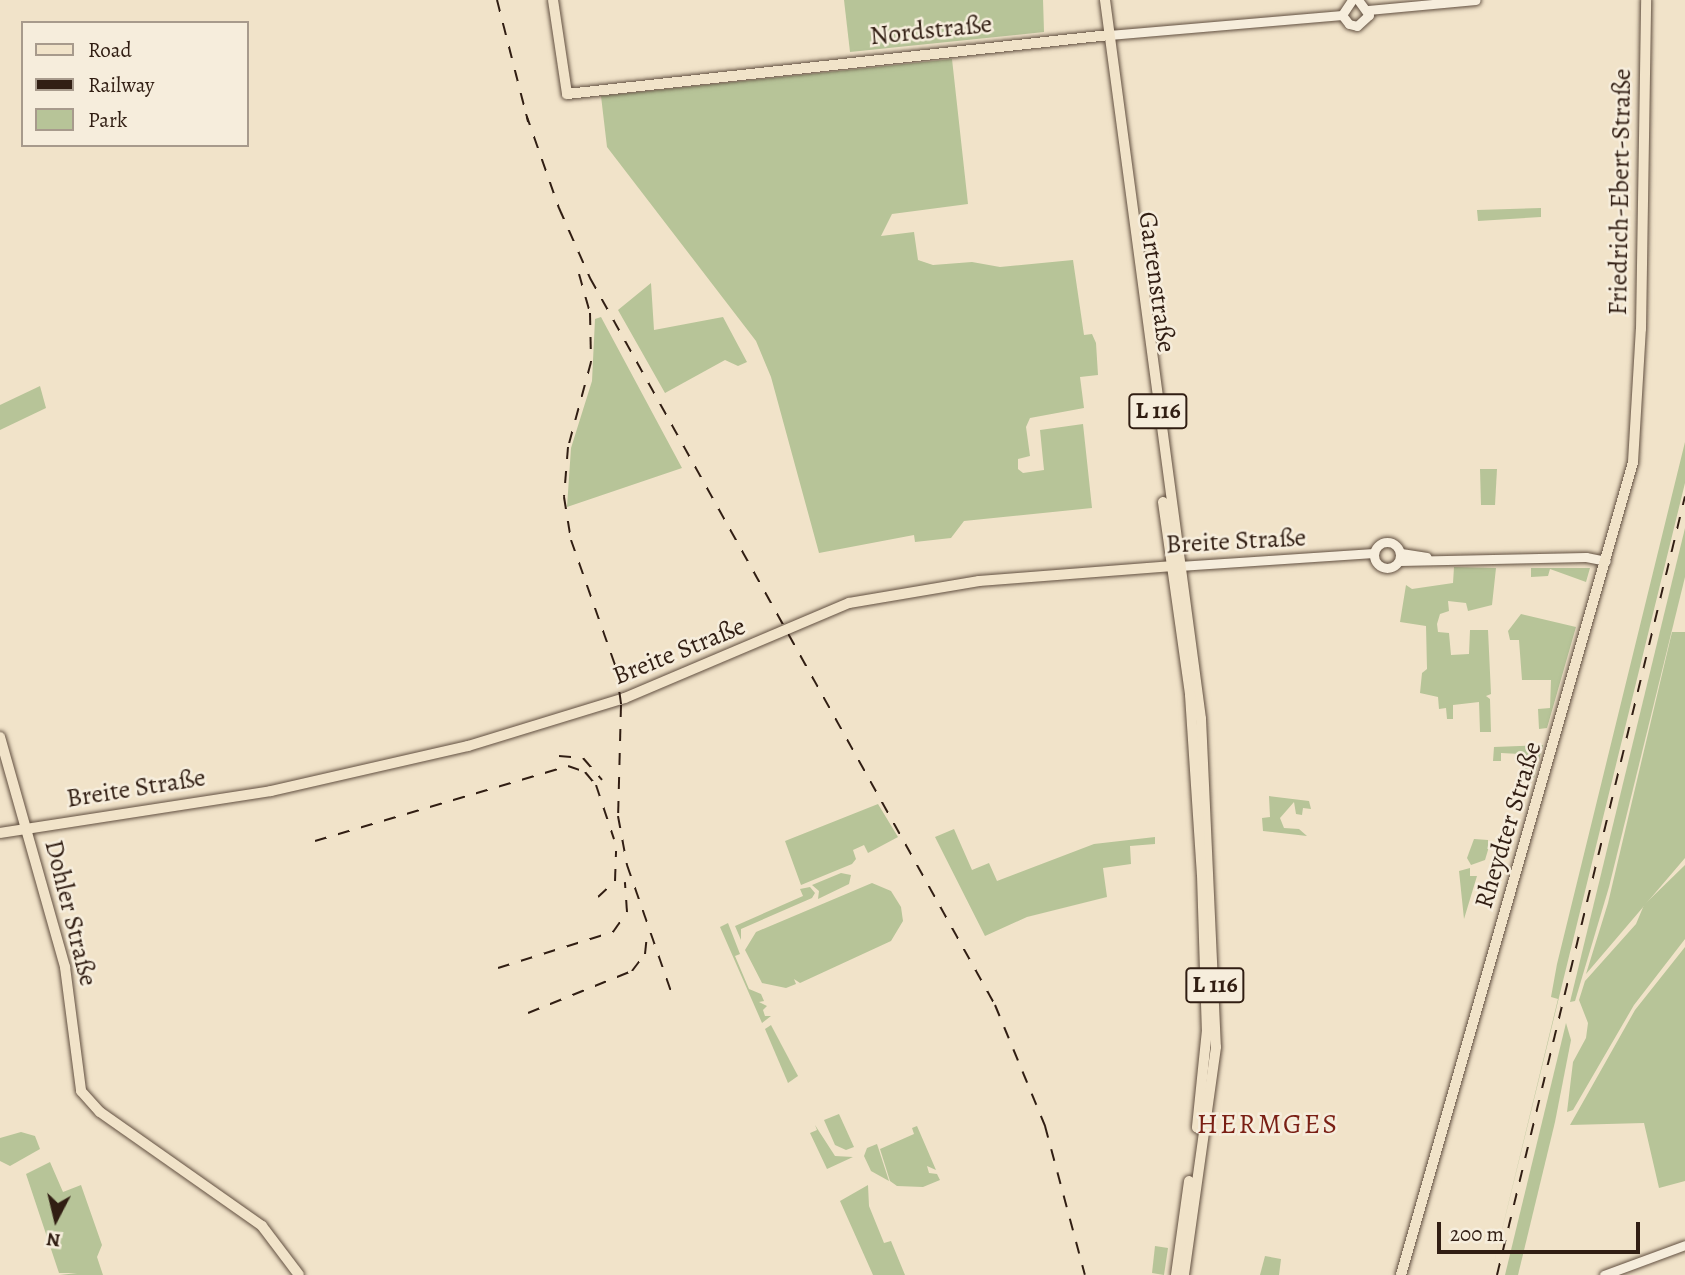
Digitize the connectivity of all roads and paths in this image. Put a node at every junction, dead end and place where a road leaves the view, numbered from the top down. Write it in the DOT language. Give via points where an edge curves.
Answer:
graph roads {
  1 [pos="553,0"];
  2 [pos="1098,0"];
  3 [pos="1105,0"];
  4 [pos="1352,0"];
  5 [pos="1359,0"];
  6 [pos="1476,0"];
  7 [pos="1646,0"];
  8 [pos="1368,10"];
  9 [pos="1342,15"];
  10 [pos="1106,36"];
  11 [pos="1638,385"];
  12 [pos="1374,556"];
  13 [pos="1401,557"];
  14 [pos="1606,561"];
  15 [pos="1175,566"];
  16 [pos="1194,694"];
  17 [pos="0,737"];
  18 [pos="26,830"];
  19 [pos="0,833"];
  20 [pos="1685,1245"];
  21 [pos="299,1275"];
  22 [pos="1176,1275"];
  23 [pos="1184,1275"];
  24 [pos="1401,1275"];
  25 [pos="1604,1275"];
  1 -- 10 [label="main road, Nordstraße" via="567,94"];
  2 -- 10 [label="main road, Gartenstraße / L 116"];
  3 -- 10 [label="main road, Gartenstraße / L 116"];
  4 -- 9 [label="street" via="1343,7"];
  5 -- 8 [label="street"];
  6 -- 8 [label="street, Nordstraße"];
  7 -- 11 [label="main road, Friedrich-Ebert-Straße"];
  8 -- 9 [label="street, Nordstraße" via="1366,21 1357,26"];
  9 -- 10 [label="street, Nordstraße"];
  10 -- 15 [label="main road, Gartenstraße / L 116"];
  11 -- 14 [label="main road, Rheydter Straße" via="1633,462"];
  12 -- 13 [label="street" via="1386,568"];
  12 -- 13 [label="street" via="1378,545 1390,543"];
  12 -- 15 [label="street, Breite Straße"];
  13 -- 14 [label="street" via="1587,557"];
  14 -- 24 [label="main road, Rheydter Straße"];
  15 -- 16 [label="main road, Gartenstraße / L 116"];
  15 -- 18 [label="main road, Breite Straße" via="979,581 849,603 625,698 468,747 271,792 123,811"];
  16 -- 22 [label="main road, L 116" via="1207,1030"];
  16 -- 23 [label="main road, L 116" via="1216,1046"];
  17 -- 18 [label="main road, Dohler Straße"];
  18 -- 19 [label="main road, Breite Straße"];
  18 -- 21 [label="main road, Dohler Straße" via="65,967 77,1077 88,1101 262,1226"];
  20 -- 25 [label="street"];
}
